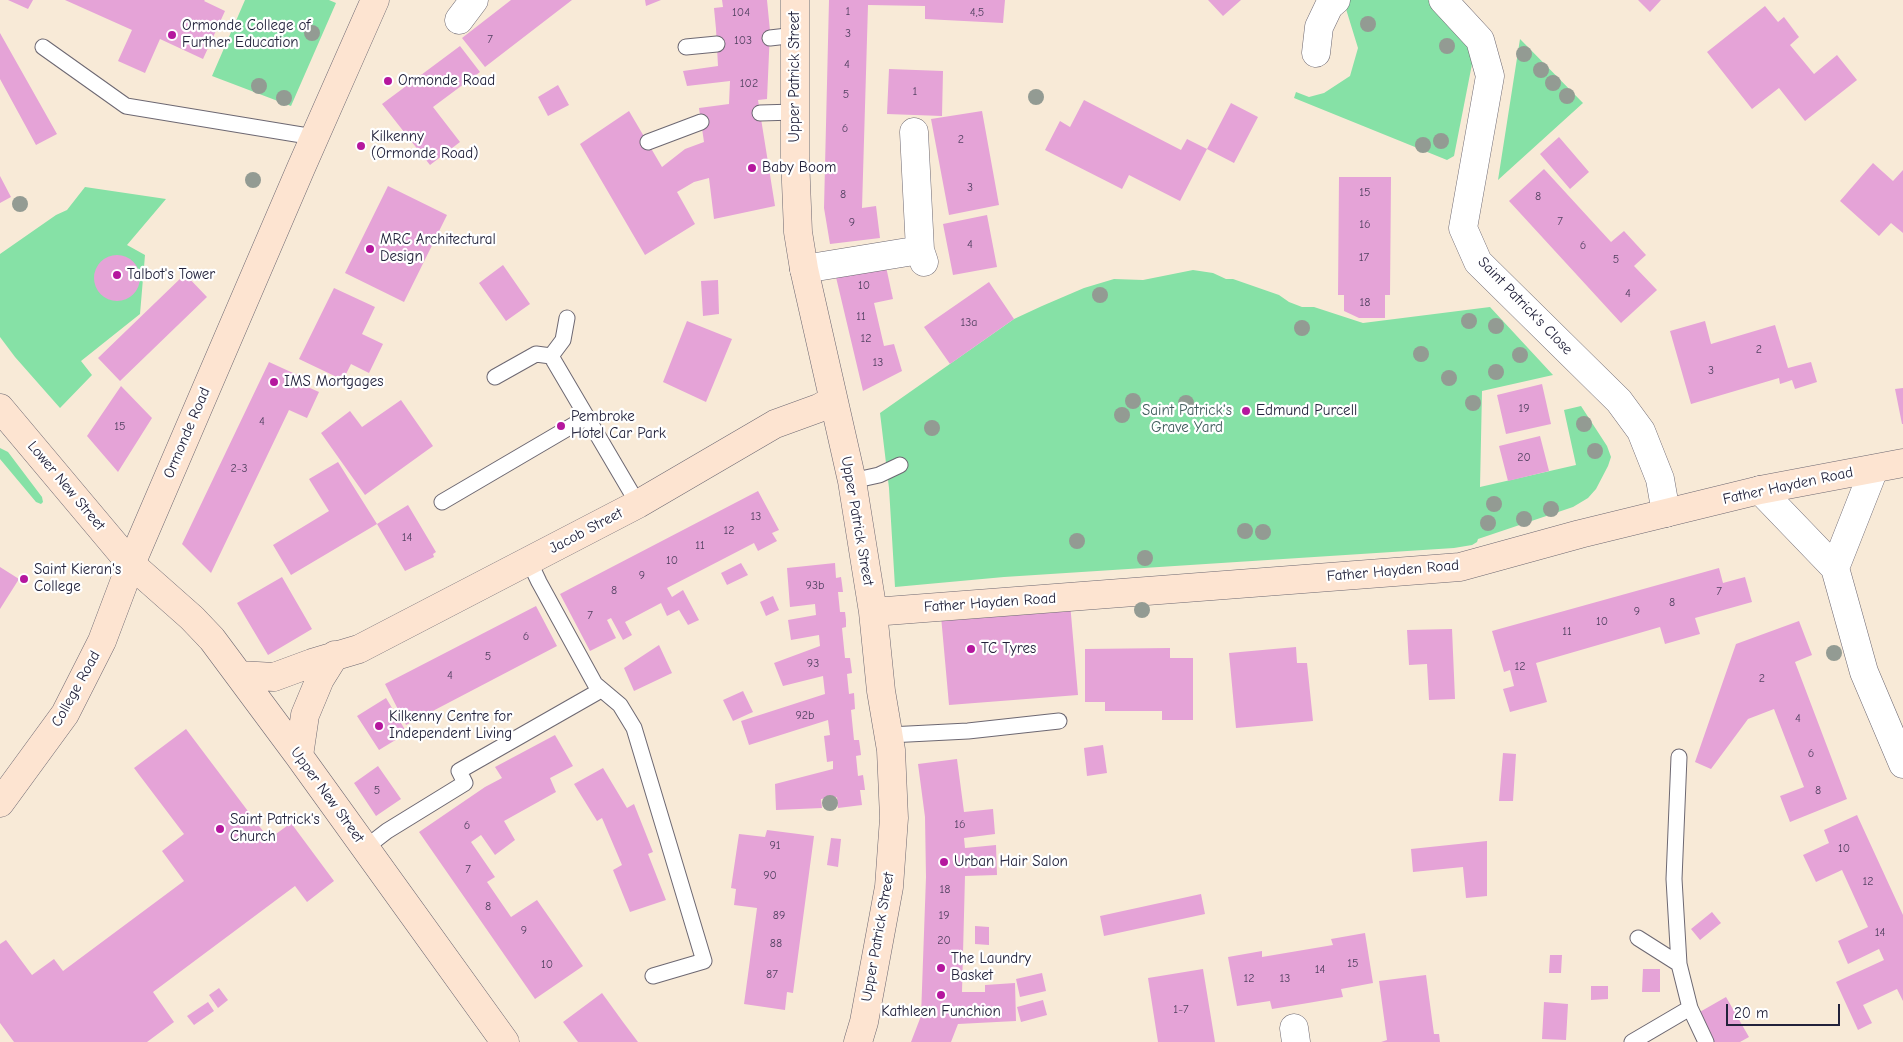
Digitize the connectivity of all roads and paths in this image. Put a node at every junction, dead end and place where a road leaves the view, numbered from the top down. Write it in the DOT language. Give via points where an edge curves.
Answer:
graph roads {
  1 [pos="375,0"];
  2 [pos="796,0"];
  3 [pos="1336,0"];
  4 [pos="1443,0"];
  5 [pos="717,44"];
  6 [pos="43,47"];
  7 [pos="686,47"];
  8 [pos="1316,53"];
  9 [pos="795,112"];
  10 [pos="760,113"];
  11 [pos="701,122"];
  12 [pos="914,132"];
  13 [pos="314,137"];
  14 [pos="648,142"];
  15 [pos="804,269"];
  16 [pos="567,318"];
  17 [pos="551,356"];
  18 [pos="495,377"];
  19 [pos="833,400"];
  20 [pos="0,408"];
  21 [pos="587,417"];
  22 [pos="1903,463"];
  23 [pos="900,465"];
  24 [pos="1874,469"];
  25 [pos="852,481"];
  26 [pos="1760,490"];
  27 [pos="442,502"];
  28 [pos="638,504"];
  29 [pos="1666,513"];
  30 [pos="529,561"];
  31 [pos="131,564"];
  32 [pos="1835,568"];
  33 [pos="873,612"];
  34 [pos="335,655"];
  35 [pos="240,675"];
  36 [pos="601,690"];
  37 [pos="1059,721"];
  38 [pos="889,735"];
  39 [pos="299,756"];
  40 [pos="1679,758"];
  41 [pos="1903,764"];
  42 [pos="0,803"];
  43 [pos="365,848"];
  44 [pos="1638,938"];
  45 [pos="1679,964"];
  46 [pos="653,976"];
  47 [pos="1690,1008"];
  48 [pos="505,1042"];
  49 [pos="858,1042"];
  50 [pos="1632,1042"];
  51 [pos="1706,1042"];
  1 -- 13 [label="street, Ormonde Road"];
  2 -- 9 [label="street, Upper Patrick Street" via="783,36"];
  3 -- 8 [label="street" via="1329,6 1319,27"];
  4 -- 29 [label="street, Saint Patrick's Close" via="1480,40 1490,76 1463,228 1478,262 1619,401 1641,430 1660,479"];
  5 -- 7 [label="lane"];
  6 -- 13 [label="lane" via="126,106"];
  9 -- 10 [label="lane"];
  9 -- 15 [label="street, Upper Patrick Street" via="798,232"];
  11 -- 14 [label="lane"];
  12 -- 15 [label="street" via="922,256"];
  13 -- 31 [label="street, Ormonde Road"];
  15 -- 19 [label="street, Upper Patrick Street"];
  16 -- 17 [label="lane" via="563,340"];
  17 -- 18 [label="lane" via="536,354"];
  17 -- 21 [label="lane"];
  19 -- 25 [label="street, Upper Patrick Street"];
  19 -- 28 [label="street, Jacob Street" via="775,424"];
  20 -- 31 [label="street, Lower New Street"];
  21 -- 27 [label="lane"];
  21 -- 28 [label="lane"];
  22 -- 24 [label="street, Father Hayden Road"];
  23 -- 25 [label="lane" via="878,475"];
  24 -- 26 [label="street, Father Hayden Road"];
  24 -- 32 [label="street"];
  25 -- 33 [label="street, Upper Patrick Street"];
  26 -- 29 [label="street, Father Hayden Road"];
  26 -- 32 [label="street"];
  28 -- 30 [label="street, Jacob Street"];
  29 -- 33 [label="street, Father Hayden Road" via="1460,567"];
  30 -- 34 [label="street, Jacob Street" via="359,649"];
  30 -- 36 [label="lane"];
  31 -- 35 [label="street, Upper New Street" via="192,618"];
  31 -- 42 [label="street, College Road" via="102,641 65,714"];
  32 -- 41 [label="street" via="1864,672"];
  33 -- 38 [label="street, Upper Patrick Street"];
  34 -- 35 [label="street, Jacob Street" via="274,678"];
  34 -- 39 [label="street" via="320,679 305,715"];
  35 -- 39 [label="street, Upper New Street"];
  36 -- 43 [label="lane" via="459,771 465,783"];
  36 -- 46 [label="lane" via="620,705 634,728 704,961"];
  37 -- 38 [label="lane"];
  38 -- 49 [label="street, Upper Patrick Street" via="894,818 889,887"];
  39 -- 43 [label="street, Upper New Street"];
  40 -- 45 [label="lane" via="1674,879"];
  43 -- 48 [label="street, Upper New Street"];
  44 -- 45 [label="lane"];
  45 -- 47 [label="lane"];
  47 -- 50 [label="lane"];
  47 -- 51 [label="lane"];
}
